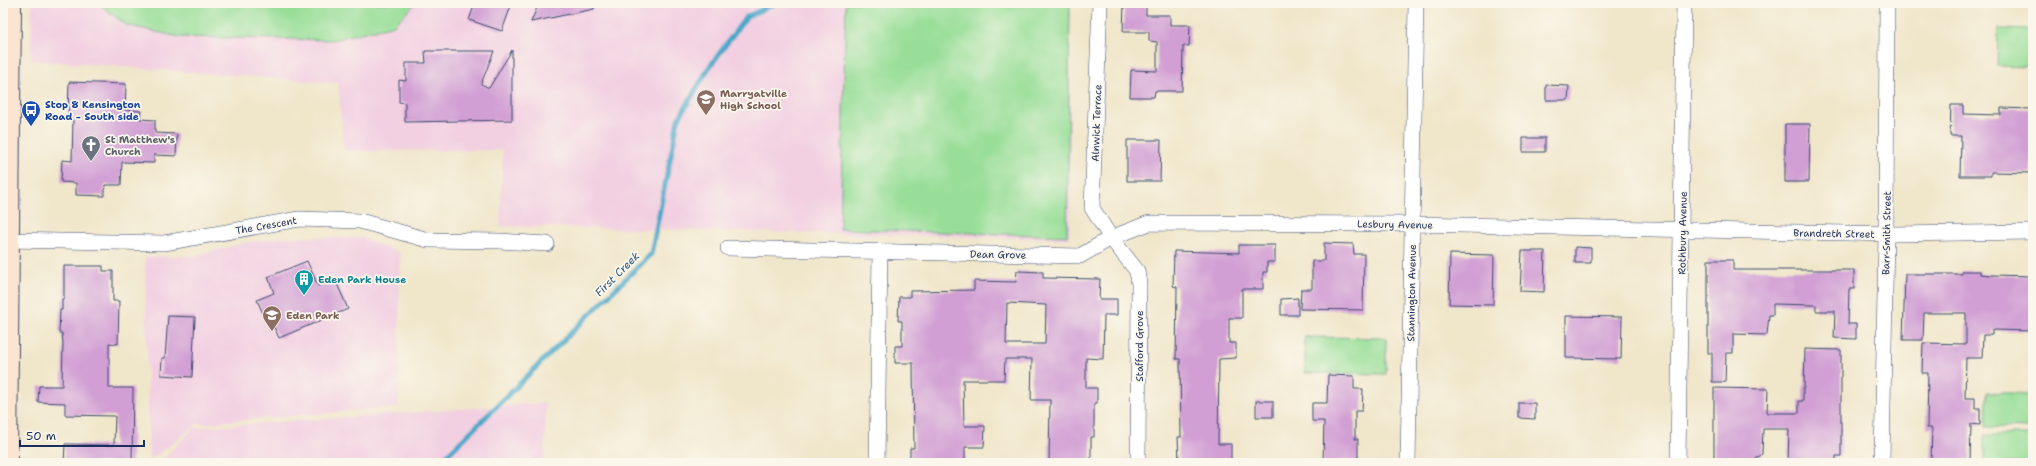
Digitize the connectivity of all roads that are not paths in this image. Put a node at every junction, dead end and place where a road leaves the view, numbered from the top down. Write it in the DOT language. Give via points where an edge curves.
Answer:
graph roads {
  1 [pos="10,3"];
  2 [pos="1100,3"];
  3 [pos="1416,3"];
  4 [pos="1684,3"];
  5 [pos="1887,3"];
  6 [pos="6,97"];
  7 [pos="1411,224"];
  8 [pos="1682,231"];
  9 [pos="2033,232"];
  10 [pos="1886,234"];
  11 [pos="1111,238"];
  12 [pos="8,240"];
  13 [pos="547,244"];
  14 [pos="728,248"];
  15 [pos="880,252"];
  16 [pos="6,463"];
  17 [pos="877,463"];
  18 [pos="1138,463"];
  19 [pos="1408,463"];
  20 [pos="1678,463"];
  21 [pos="1882,463"];
  1 -- 6 [label="main road"];
  2 -- 11 [label="street, Alnwick Terrace" via="1092,208"];
  3 -- 7 [label="street, Stannington Avenue"];
  4 -- 8 [label="street, Rothbury Avenue"];
  5 -- 10 [label="street, Barr-Smith Street"];
  6 -- 12 [label="main road"];
  7 -- 8 [label="street, Lesbury Avenue"];
  7 -- 11 [label="street, Lesbury Avenue" via="1149,223"];
  7 -- 19 [label="street, Stannington Avenue"];
  8 -- 10 [label="street, Brandreth Street"];
  8 -- 20 [label="street, Rothbury Avenue"];
  9 -- 10 [label="street, Brandreth Street"];
  10 -- 21 [label="street, Barr-Smith Street"];
  11 -- 15 [label="street, Dean Grove" via="1080,256"];
  11 -- 18 [label="street, Stafford Grove" via="1136,270 1139,284"];
  12 -- 13 [label="street, The Crescent" via="164,242 299,219 360,221 428,240"];
  12 -- 16 [label="main road"];
  14 -- 15 [label="street, Dean Grove"];
  15 -- 17 [label="street"];
}
